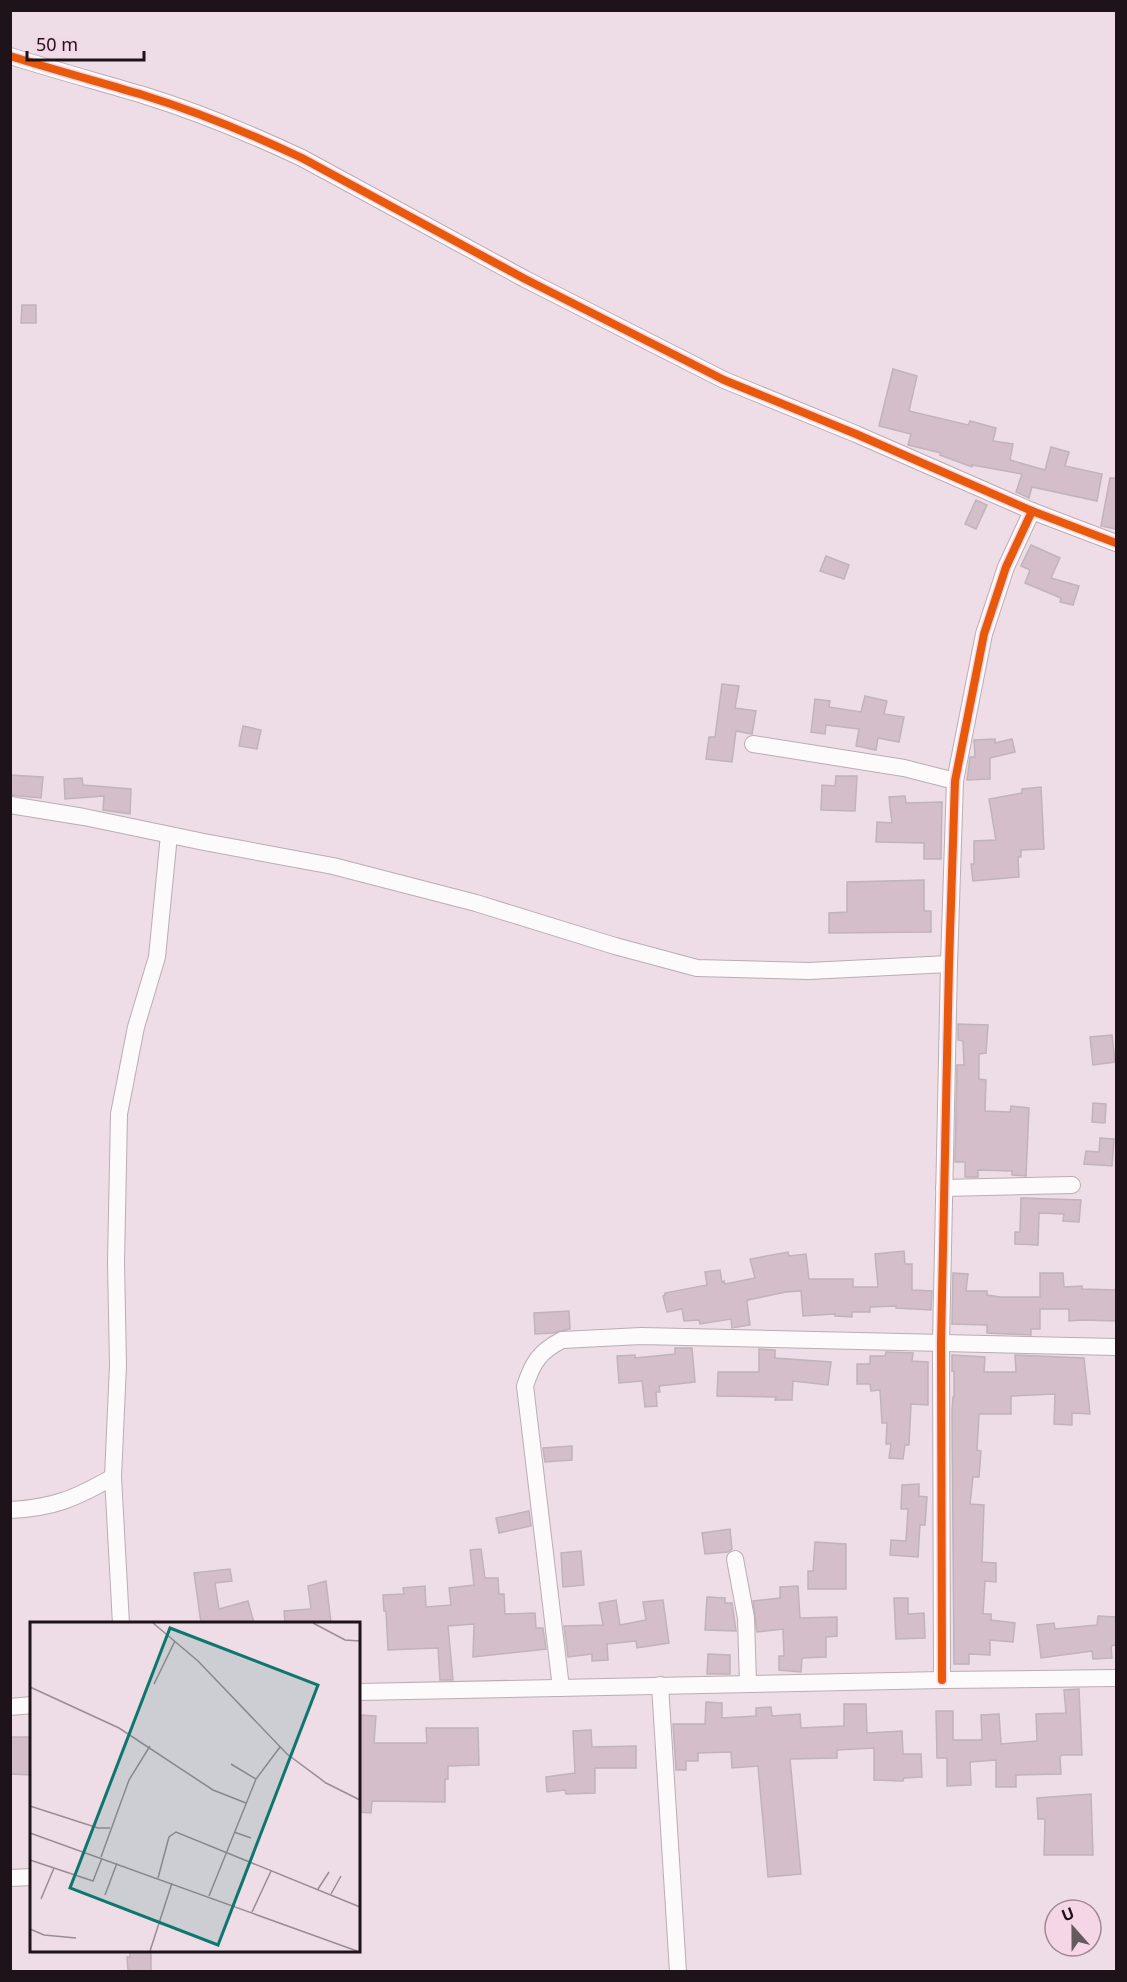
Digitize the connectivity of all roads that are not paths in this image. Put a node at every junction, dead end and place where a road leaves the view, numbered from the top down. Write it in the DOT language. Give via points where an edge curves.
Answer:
graph roads {
  1 [pos="10,56"];
  2 [pos="1032,511"];
  3 [pos="1116,543"];
  4 [pos="753,744"];
  5 [pos="956,781"];
  6 [pos="10,805"];
  7 [pos="169,835"];
  8 [pos="949,964"];
  9 [pos="1072,1185"];
  10 [pos="944,1188"];
  11 [pos="941,1343"];
  12 [pos="1116,1347"];
  13 [pos="113,1476"];
  14 [pos="10,1510"];
  15 [pos="735,1559"];
  16 [pos="122,1622"];
  17 [pos="1116,1678"];
  18 [pos="942,1680"];
  19 [pos="748,1684"];
  20 [pos="660,1685"];
  21 [pos="561,1688"];
  22 [pos="360,1692"];
  23 [pos="30,1705"];
  24 [pos="10,1707"];
  25 [pos="30,1877"];
  26 [pos="10,1878"];
  27 [pos="678,1971"];
  1 -- 2 [label="street" via="145,96 271,143 690,364"];
  2 -- 3 [label="street"];
  2 -- 5 [label="street" via="1006,567 984,634"];
  4 -- 5 [label="street" via="904,768"];
  5 -- 8 [label="street"];
  6 -- 7 [label="street"];
  7 -- 8 [label="street" via="355,872 698,968 809,971"];
  7 -- 13 [label="street" via="158,957 136,1027 119,1114 118,1365"];
  8 -- 10 [label="street"];
  9 -- 10 [label="street"];
  10 -- 11 [label="street"];
  11 -- 12 [label="street"];
  11 -- 18 [label="street"];
  11 -- 21 [label="street" via="641,1336 562,1340 541,1353 525,1386"];
  13 -- 14 [label="street" via="60,1504"];
  13 -- 16 [label="street"];
  15 -- 19 [label="street" via="746,1618"];
  17 -- 18 [label="street"];
  18 -- 19 [label="street"];
  19 -- 20 [label="street"];
  20 -- 21 [label="street"];
  20 -- 27 [label="street"];
  21 -- 22 [label="street"];
  23 -- 24 [label="street"];
  25 -- 26 [label="street"];
}
